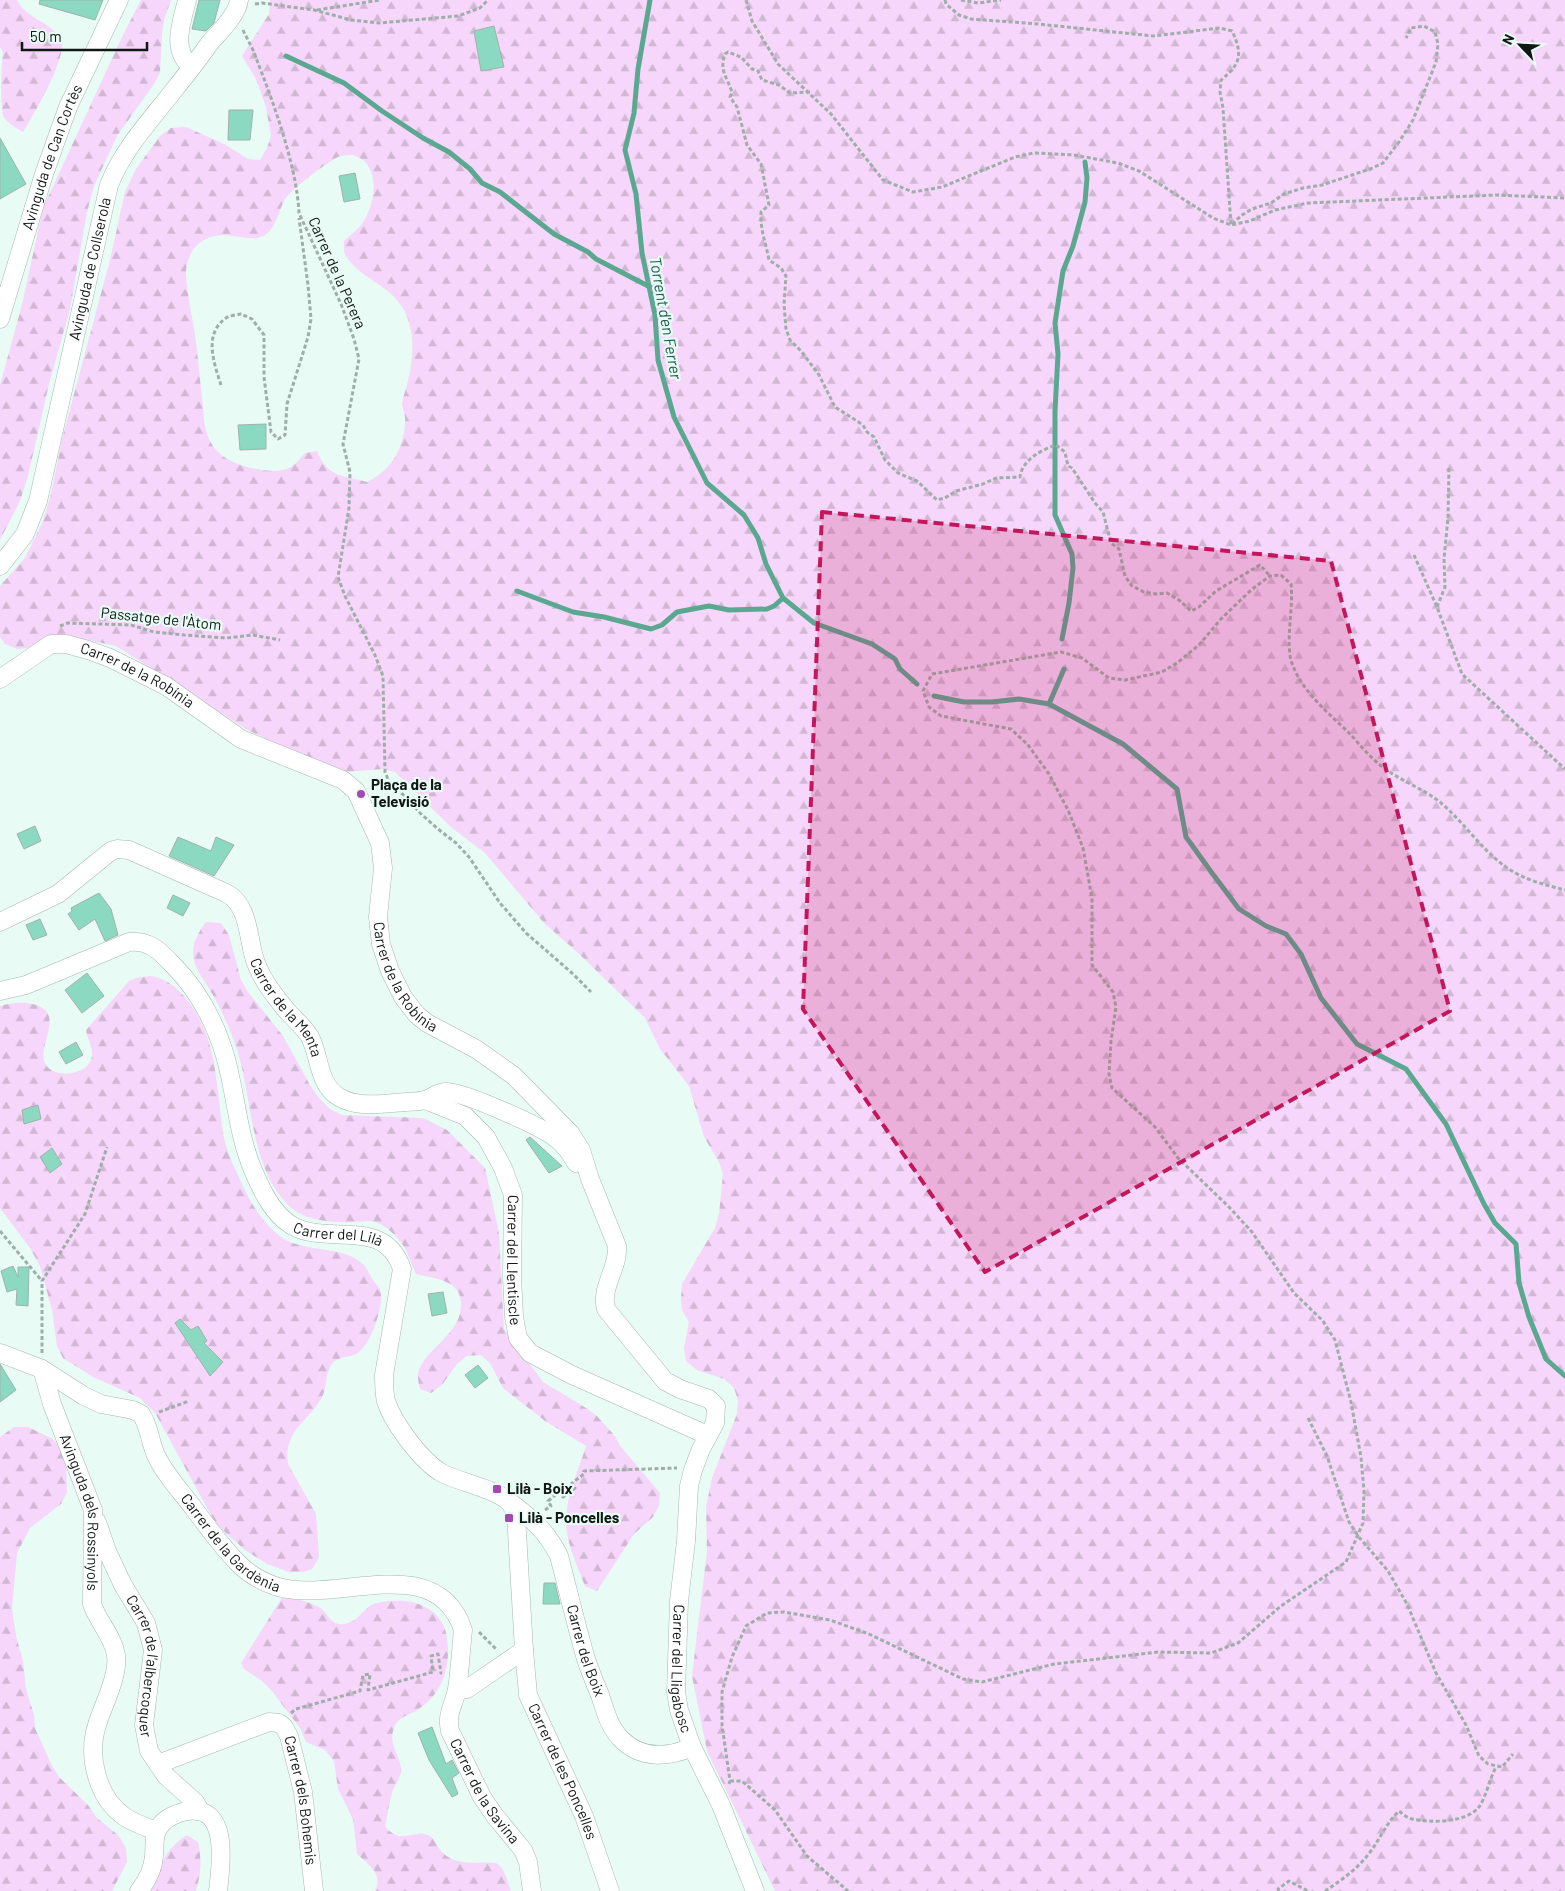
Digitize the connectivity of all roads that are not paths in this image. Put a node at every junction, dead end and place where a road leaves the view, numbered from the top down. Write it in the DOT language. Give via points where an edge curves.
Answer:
graph roads {
  1 [pos="119,0"];
  2 [pos="187,0"];
  3 [pos="238,3"];
  4 [pos="192,67"];
  5 [pos="0,319"];
  6 [pos="0,566"];
  7 [pos="0,678"];
  8 [pos="0,922"];
  9 [pos="0,991"];
  10 [pos="425,1100"];
  11 [pos="590,1179"];
  12 [pos="0,1353"];
  13 [pos="42,1369"];
  14 [pos="707,1435"];
  15 [pos="510,1502"];
  16 [pos="93,1510"];
  17 [pos="524,1650"];
  18 [pos="457,1691"];
  19 [pos="692,1747"];
  20 [pos="158,1764"];
  21 [pos="197,1811"];
  22 [pos="156,1831"];
  23 [pos="139,1891"];
  24 [pos="218,1891"];
  25 [pos="314,1891"];
  26 [pos="532,1891"];
  27 [pos="610,1891"];
  28 [pos="755,1891"];
  1 -- 5 [label="street, Avinguda de Can Cortès" via="65,116"];
  2 -- 4 [label="street" via="179,42 186,63"];
  3 -- 4 [label="street, Avinguda de Collserola"];
  4 -- 6 [label="street, Avinguda de Collserola" via="134,139 115,171 107,194 38,501 25,534"];
  7 -- 11 [label="street, Carrer de la Robínia" via="50,644 66,644 117,661 166,686 241,738 343,780 356,790 380,843 383,868 378,917 381,944 403,997 416,1015 427,1023 476,1049 514,1076 570,1133 581,1150"];
  8 -- 10 [label="street, Carrer de la Menta" via="51,899 111,851 129,850 238,901 260,973 307,1033 325,1083 335,1094 362,1105"];
  9 -- 15 [label="street, Carrer del Lilà" via="26,985 128,942 150,945 165,956 200,998 215,1029 226,1059 252,1169 273,1209 290,1224 311,1233 374,1238 389,1246 399,1260 402,1269 384,1384 392,1414 419,1453 440,1472"];
  10 -- 11 [label="street, Carrer de la Menta" via="446,1092 470,1097 544,1130 565,1146"];
  10 -- 14 [label="street, Carrer del Llentiscle" via="465,1116 486,1137 503,1168 513,1195 512,1277 518,1338 530,1352 572,1375"];
  11 -- 14 [label="street, Carrer de la Robínia" via="617,1250 604,1295 606,1309 665,1381 713,1402 716,1418"];
  12 -- 13 [label="street"];
  13 -- 16 [label="street, Avinguda dels Rossinyols" via="52,1404"];
  13 -- 18 [label="street, Carrer de la Gardènia" via="84,1396 101,1404 137,1412 144,1418 155,1454 167,1474 227,1552 249,1573 276,1586 305,1591 410,1585 437,1595 460,1620 463,1630"];
  14 -- 19 [label="street, Carrer del Lligabosc" via="689,1486 679,1601 676,1673 679,1710"];
  15 -- 17 [label="street" via="518,1528"];
  15 -- 19 [label="street, Carrer del Boix" via="545,1532 559,1556 586,1661 614,1731 630,1746 652,1755 681,1752"];
  16 -- 20 [label="street, Carrer de l'albercoquer" via="107,1551 146,1623 153,1650 144,1725 149,1751"];
  16 -- 22 [label="street, Avinguda dels Rossinyols" via="92,1604 111,1638 116,1657 110,1688 96,1727 93,1760 97,1778 115,1808 125,1817"];
  17 -- 18 [label="street" via="467,1689"];
  17 -- 27 [label="street, Carrer de les Poncelles" via="528,1695 584,1816"];
  18 -- 26 [label="street, Carrer de la Savina" via="449,1712 450,1731 482,1797 523,1850"];
  19 -- 28 [label="street, Carrer del Lligabosc" via="721,1805"];
  20 -- 21 [label="street, Carrer de l'albercoquer" via="166,1776 195,1802"];
  20 -- 25 [label="street, Carrer dels Bohemis" via="270,1722 284,1726 303,1792"];
  21 -- 22 [label="street" via="169,1818"];
  21 -- 24 [label="street, Carrer de l'albercoquer" via="210,1818 219,1835"];
  22 -- 23 [label="street" via="152,1864"];
}
